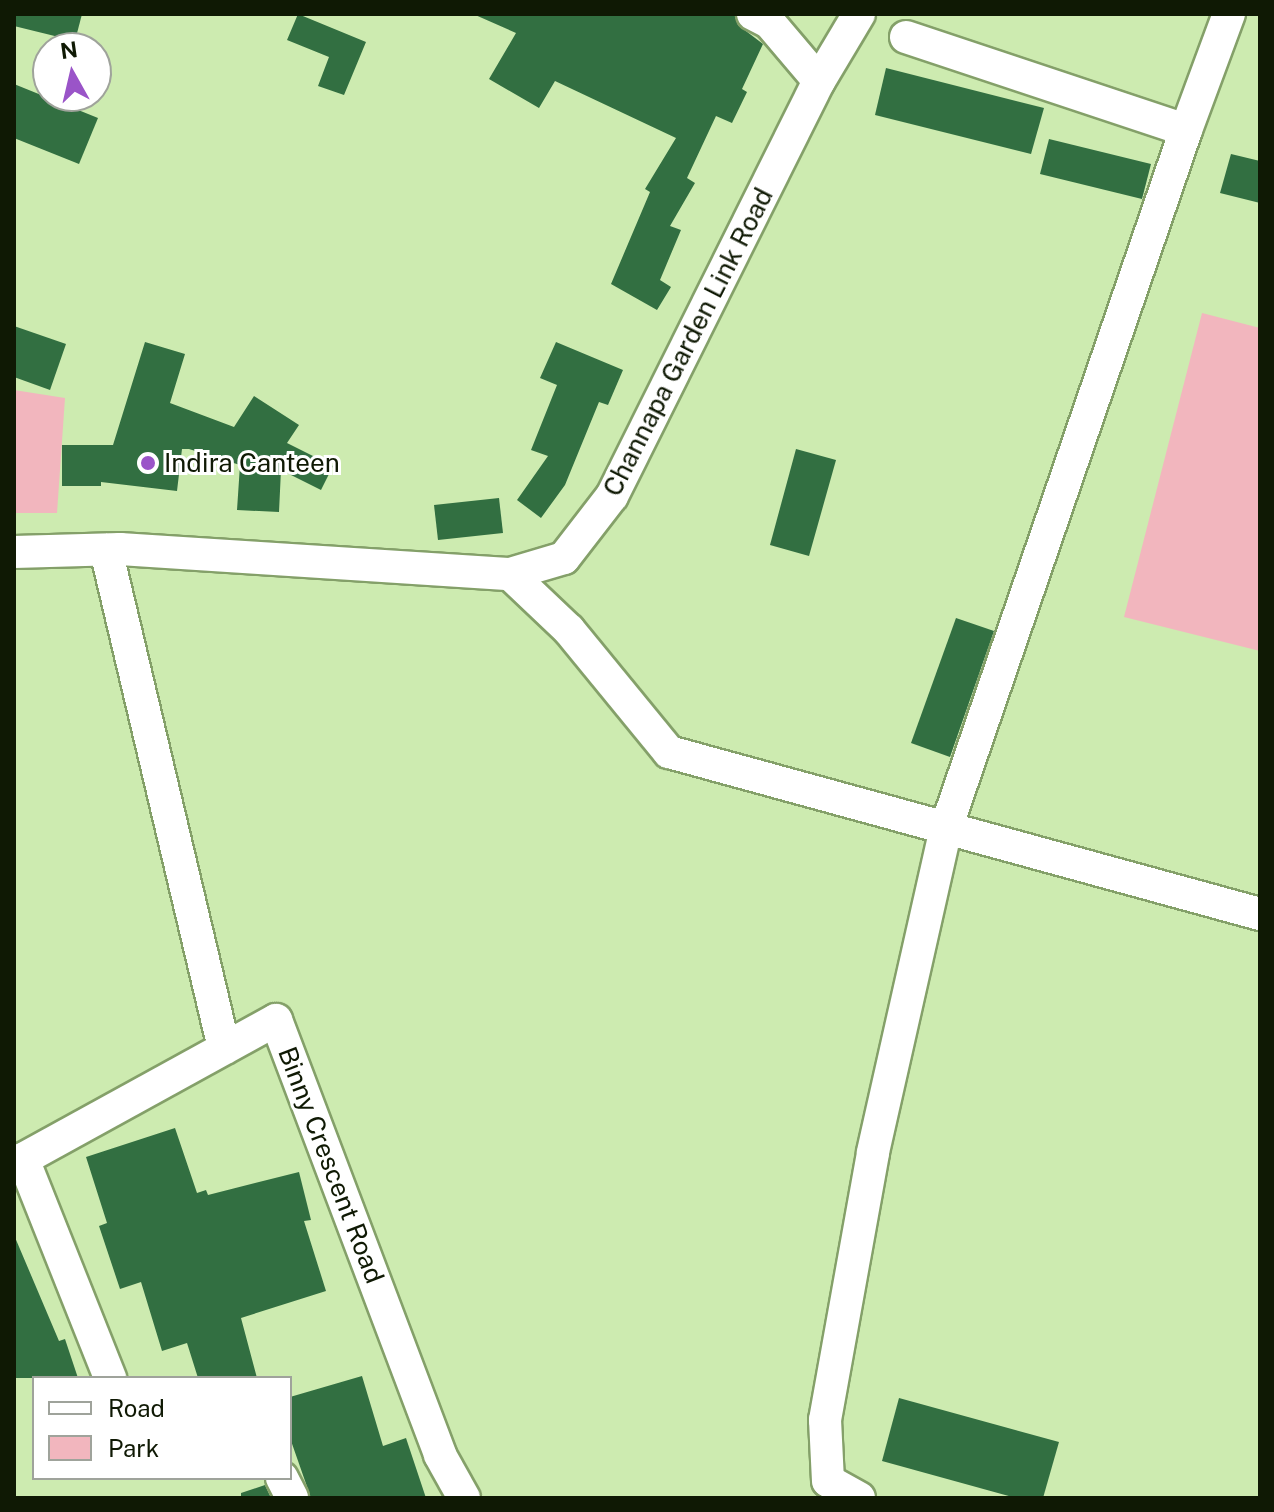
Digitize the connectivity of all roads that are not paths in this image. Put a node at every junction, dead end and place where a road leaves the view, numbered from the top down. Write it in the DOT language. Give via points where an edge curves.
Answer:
graph roads {
  1 [pos="753,14"];
  2 [pos="859,14"];
  3 [pos="1229,14"];
  4 [pos="906,37"];
  5 [pos="819,81"];
  6 [pos="1186,130"];
  7 [pos="106,550"];
  8 [pos="14,552"];
  9 [pos="510,574"];
  10 [pos="946,828"];
  11 [pos="1260,914"];
  12 [pos="224,1048"];
  13 [pos="19,1161"];
  14 [pos="109,1376"];
  15 [pos="283,1480"];
  16 [pos="292,1498"];
  17 [pos="464,1498"];
  18 [pos="859,1498"];
  1 -- 5 [label="street" via="769,22"];
  2 -- 5 [label="street, Channapa Garden Link Road"];
  3 -- 6 [label="street"];
  4 -- 6 [label="street"];
  5 -- 9 [label="street, Channapa Garden Link Road" via="612,496 564,558"];
  6 -- 10 [label="street"];
  7 -- 8 [label="street, Channapa Garden Link Road"];
  7 -- 9 [label="street, Channapa Garden Link Road"];
  7 -- 12 [label="street"];
  9 -- 10 [label="street" via="569,630 669,752"];
  10 -- 11 [label="street"];
  10 -- 18 [label="street" via="873,1152 825,1420 828,1481"];
  12 -- 13 [label="street, Binny Crescent Road"];
  12 -- 17 [label="street, Binny Crescent Road" via="276,1020 440,1455"];
  13 -- 14 [label="street"];
  15 -- 16 [label="street"];
}
